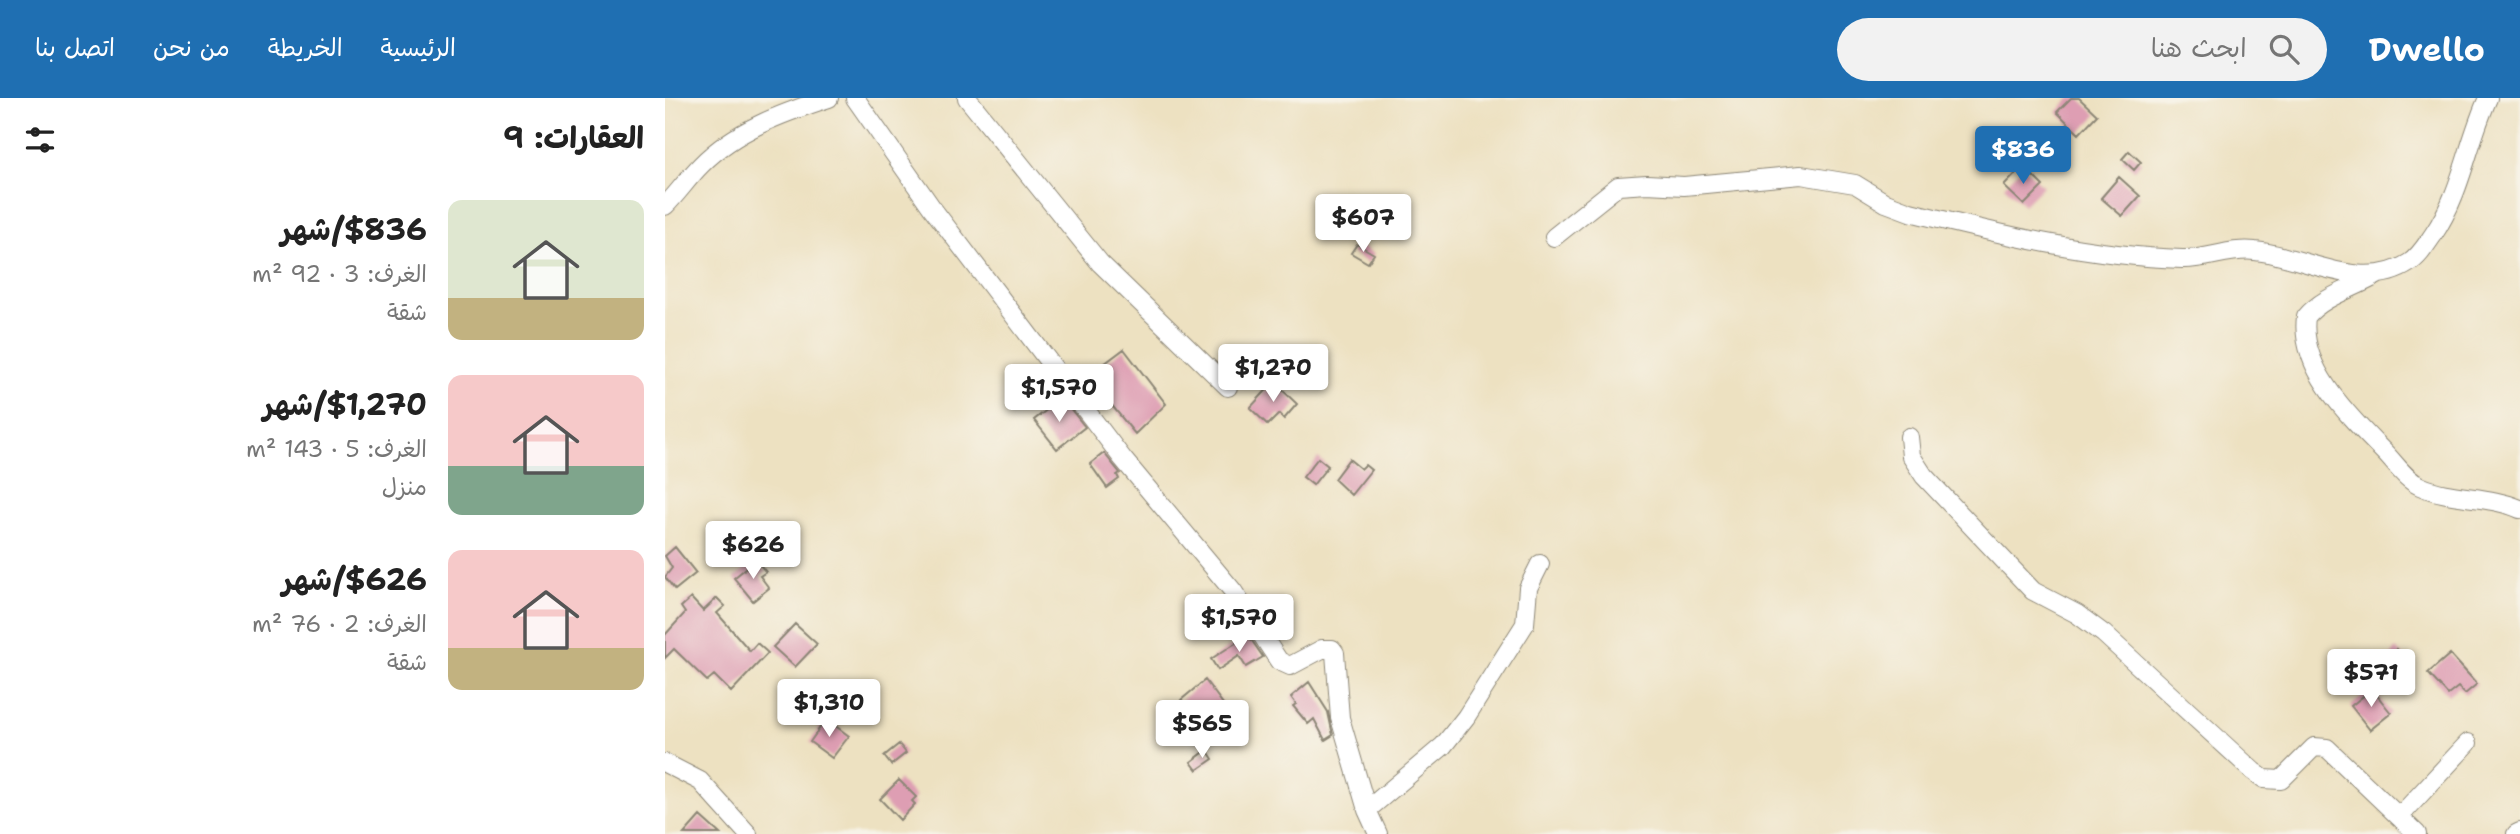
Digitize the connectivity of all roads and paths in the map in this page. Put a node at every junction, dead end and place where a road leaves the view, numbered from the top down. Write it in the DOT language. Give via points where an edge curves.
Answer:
graph roads {
  1 [pos="829,98"];
  2 [pos="855,98"];
  3 [pos="967,98"];
  4 [pos="2488,98"];
  5 [pos="784,104"];
  6 [pos="665,206"];
  7 [pos="1554,237"];
  8 [pos="2377,275"];
  9 [pos="1228,387"];
  10 [pos="1909,437"];
  11 [pos="2520,509"];
  12 [pos="1540,564"];
  13 [pos="2468,743"];
  14 [pos="665,763"];
  15 [pos="1367,810"];
  16 [pos="2400,816"];
  17 [pos="748,834"];
  18 [pos="1378,834"];
  19 [pos="2417,834"];
  1 -- 5 [label="street"];
  2 -- 15 [label="street" via="1115,448 1233,591 1279,661 1290,666 1322,649 1335,653 1340,718"];
  3 -- 9 [label="street" via="1100,263"];
  4 -- 8 [label="street" via="2444,219 2408,264"];
  5 -- 6 [label="street" via="726,143"];
  7 -- 8 [label="street" via="1618,186 1684,186 1801,175 1855,184 1910,212 2081,250 2192,259 2248,250"];
  8 -- 11 [label="street" via="2327,299 2306,317 2304,333 2328,386 2353,422 2418,485"];
  10 -- 16 [label="street" via="1911,456 1924,477 2033,591 2077,614 2104,635 2253,771 2264,779 2281,780 2314,747 2327,748"];
  12 -- 15 [label="street" via="1528,588 1525,624 1466,717 1443,746"];
  13 -- 16 [label="street"];
  14 -- 17 [label="street" via="700,781"];
  15 -- 18 [label="street"];
  16 -- 19 [label="street"];
}
